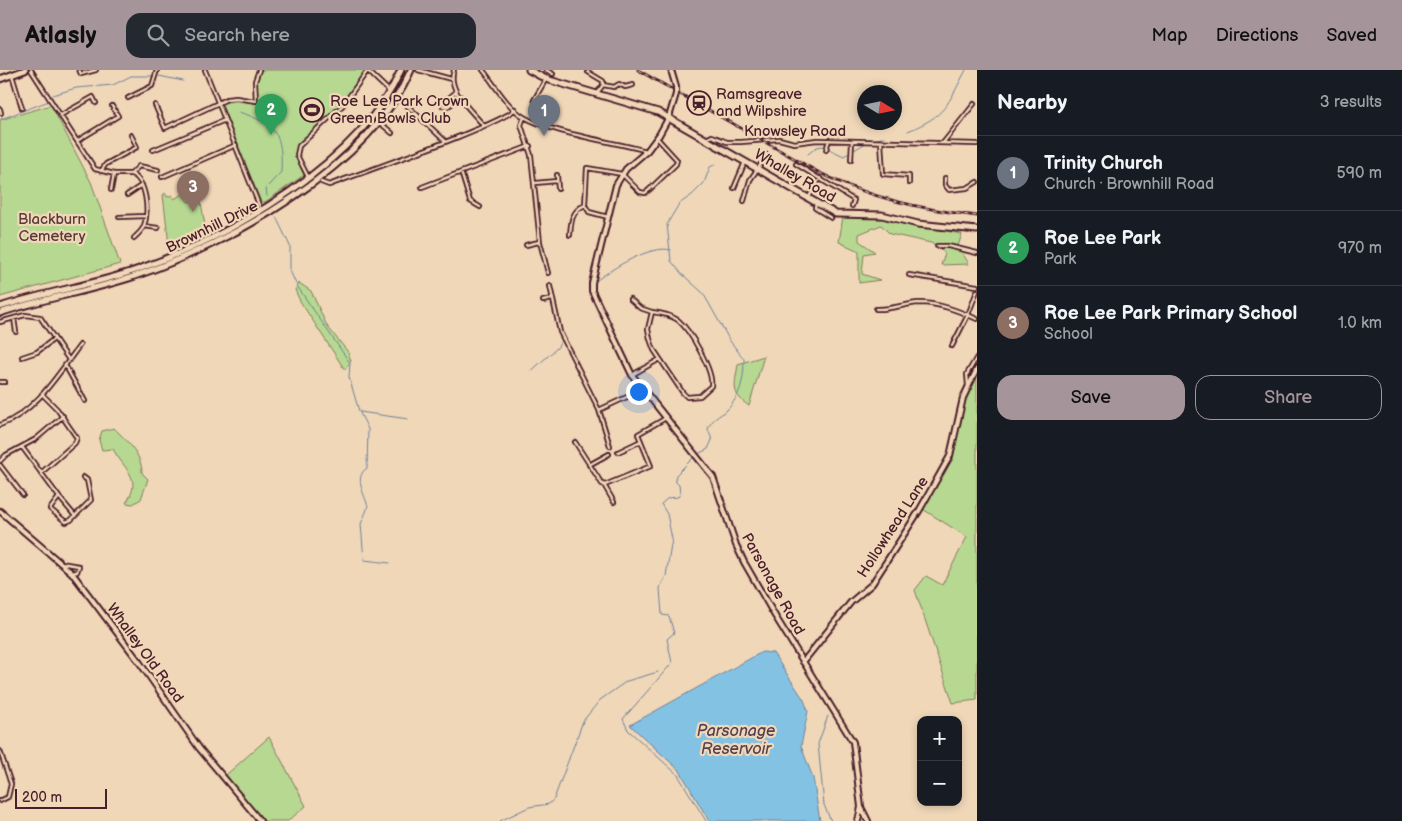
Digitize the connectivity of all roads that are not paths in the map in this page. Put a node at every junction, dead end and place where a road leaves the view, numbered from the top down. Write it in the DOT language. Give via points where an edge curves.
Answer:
graph roads {
  1 [pos="25,70"];
  2 [pos="31,70"];
  3 [pos="79,70"];
  4 [pos="96,70"];
  5 [pos="157,70"];
  6 [pos="205,70"];
  7 [pos="259,70"];
  8 [pos="401,70"];
  9 [pos="411,70"];
  10 [pos="418,70"];
  11 [pos="454,70"];
  12 [pos="483,70"];
  13 [pos="529,70"];
  14 [pos="546,70"];
  15 [pos="671,70"];
  16 [pos="368,71"];
  17 [pos="588,72"];
  18 [pos="553,74"];
  19 [pos="12,75"];
  20 [pos="544,78"];
  21 [pos="0,79"];
  22 [pos="451,79"];
  23 [pos="603,85"];
  24 [pos="633,85"];
  25 [pos="130,91"];
  26 [pos="390,92"];
  27 [pos="456,92"];
  28 [pos="596,94"];
  29 [pos="132,96"];
  30 [pos="397,96"];
  31 [pos="460,97"];
  32 [pos="128,98"];
  33 [pos="534,100"];
  34 [pos="96,103"];
  35 [pos="219,103"];
  36 [pos="974,104"];
  37 [pos="155,105"];
  38 [pos="112,106"];
  39 [pos="22,108"];
  40 [pos="0,109"];
  41 [pos="515,109"];
  42 [pos="1,113"];
  43 [pos="61,115"];
  44 [pos="524,117"];
  45 [pos="669,117"];
  46 [pos="226,120"];
  47 [pos="378,121"];
  48 [pos="484,126"];
  49 [pos="392,133"];
  50 [pos="131,134"];
  51 [pos="657,138"];
  52 [pos="704,140"];
  53 [pos="829,140"];
  54 [pos="77,141"];
  55 [pos="445,141"];
  56 [pos="852,142"];
  57 [pos="881,142"];
  58 [pos="943,143"];
  59 [pos="977,144"];
  60 [pos="236,145"];
  61 [pos="530,146"];
  62 [pos="827,149"];
  63 [pos="153,150"];
  64 [pos="647,151"];
  65 [pos="767,155"];
  66 [pos="851,160"];
  67 [pos="745,162"];
  68 [pos="796,164"];
  69 [pos="756,168"];
  70 [pos="158,170"];
  71 [pos="101,171"];
  72 [pos="461,172"];
  73 [pos="114,174"];
  74 [pos="131,174"];
  75 [pos="557,174"];
  76 [pos="622,174"];
  77 [pos="162,177"];
  78 [pos="308,177"];
  79 [pos="820,178"];
  80 [pos="945,178"];
  81 [pos="557,181"];
  82 [pos="321,182"];
  83 [pos="977,182"];
  84 [pos="535,183"];
  85 [pos="909,183"];
  86 [pos="142,185"];
  87 [pos="422,187"];
  88 [pos="734,188"];
  89 [pos="558,189"];
  90 [pos="111,190"];
  91 [pos="946,190"];
  92 [pos="944,193"];
  93 [pos="127,195"];
  94 [pos="809,197"];
  95 [pos="744,201"];
  96 [pos="817,202"];
  97 [pos="480,206"];
  98 [pos="585,206"];
  99 [pos="852,206"];
  100 [pos="262,213"];
  101 [pos="146,216"];
  102 [pos="119,217"];
  103 [pos="608,217"];
  104 [pos="831,218"];
  105 [pos="144,226"];
  106 [pos="158,228"];
  107 [pos="977,230"];
  108 [pos="570,236"];
  109 [pos="134,238"];
  110 [pos="540,242"];
  111 [pos="526,245"];
  112 [pos="937,246"];
  113 [pos="977,254"];
  114 [pos="548,273"];
  115 [pos="909,275"];
  116 [pos="550,286"];
  117 [pos="977,286"];
  118 [pos="977,291"];
  119 [pos="931,298"];
  120 [pos="552,299"];
  121 [pos="630,300"];
  122 [pos="543,301"];
  123 [pos="930,304"];
  124 [pos="0,307"];
  125 [pos="876,309"];
  126 [pos="0,312"];
  127 [pos="652,312"];
  128 [pos="968,315"];
  129 [pos="14,318"];
  130 [pos="977,318"];
  131 [pos="0,322"];
  132 [pos="16,332"];
  133 [pos="54,339"];
  134 [pos="80,345"];
  135 [pos="952,346"];
  136 [pos="977,356"];
  137 [pos="22,357"];
  138 [pos="660,359"];
  139 [pos="69,360"];
  140 [pos="64,365"];
  141 [pos="977,368"];
  142 [pos="632,375"];
  143 [pos="0,382"];
  144 [pos="5,382"];
  145 [pos="968,386"];
  146 [pos="642,390"];
  147 [pos="42,394"];
  148 [pos="85,401"];
  149 [pos="599,410"];
  150 [pos="63,416"];
  151 [pos="666,418"];
  152 [pos="0,425"];
  153 [pos="641,441"];
  154 [pos="575,442"];
  155 [pos="610,446"];
  156 [pos="22,447"];
  157 [pos="618,452"];
  158 [pos="609,454"];
  159 [pos="0,463"];
  160 [pos="590,465"];
  161 [pos="41,473"];
  162 [pos="83,477"];
  163 [pos="604,485"];
  164 [pos="23,495"];
  165 [pos="59,497"];
  166 [pos="614,502"];
  167 [pos="0,511"];
  168 [pos="75,516"];
  169 [pos="61,563"];
  170 [pos="72,573"];
  171 [pos="803,662"];
  172 [pos="0,750"];
  173 [pos="0,801"];
  174 [pos="861,807"];
  175 [pos="260,821"];
  176 [pos="858,821"];
  177 [pos="868,821"];
  1 -- 19 [label="highway"];
  2 -- 43 [label="street"];
  3 -- 4 [label="street" via="81,74"];
  5 -- 29 [label="street" via="152,86"];
  6 -- 35 [label="street"];
  7 -- 35 [label="street" via="255,81 256,101 236,98"];
  8 -- 26 [label="highway, Brownhill Drive"];
  9 -- 30 [label="highway, Brownhill Drive"];
  10 -- 22 [label="street"];
  11 -- 22 [label="street"];
  12 -- 41 [label="street"];
  13 -- 20 [label="highway, Whalley Road"];
  14 -- 18 [label="street"];
  14 -- 20 [label="street"];
  15 -- 45 [label="street, Parsonage Road, bridge" via="676,94"];
  16 -- 26 [label="street"];
  16 -- 78 [label="street" via="343,105 299,146 297,155"];
  17 -- 23 [label="street"];
  19 -- 21 [label="highway"];
  19 -- 39 [label="street"];
  20 -- 28 [label="highway, Whalley Road"];
  20 -- 33 [label="street"];
  22 -- 27 [label="street"];
  23 -- 24 [label="street"];
  23 -- 28 [label="street"];
  25 -- 29 [label="street"];
  26 -- 78 [label="highway, Brownhill Drive" via="364,128"];
  27 -- 31 [label="street"];
  27 -- 31 [label="street" via="443,106 447,107"];
  28 -- 45 [label="highway, Whalley Road"];
  29 -- 32 [label="street"];
  30 -- 47 [label="highway, Brownhill Drive"];
  30 -- 55 [label="street"];
  31 -- 48 [label="street"];
  34 -- 43 [label="street" via="93,97"];
  35 -- 37 [label="street" via="165,128"];
  35 -- 46 [label="street"];
  36 -- 58 [label="street"];
  38 -- 54 [label="street" via="118,116"];
  40 -- 42 [label="street"];
  41 -- 44 [label="street"];
  41 -- 48 [label="street" via="512,114"];
  43 -- 54 [label="street"];
  44 -- 61 [label="street" via="521,125"];
  44 -- 64 [label="street" via="561,130"];
  45 -- 51 [label="street, Parsonage Road"];
  45 -- 52 [label="highway, Whalley Road"];
  46 -- 60 [label="street"];
  46 -- 63 [label="street"];
  47 -- 49 [label="street"];
  47 -- 100 [label="highway, Brownhill Drive" via="319,178"];
  48 -- 55 [label="street"];
  50 -- 71 [label="street" via="137,147 106,164"];
  51 -- 64 [label="street, Parsonage Road"];
  51 -- 76 [label="street" via="676,157 676,164 643,193"];
  52 -- 53 [label="street, Knowsley Road" via="712,136 731,142"];
  52 -- 67 [label="highway, Whalley Road"];
  53 -- 56 [label="street, Knowsley Road"];
  53 -- 62 [label="street"];
  54 -- 71 [label="street" via="95,169"];
  55 -- 82 [label="street" via="329,185"];
  56 -- 57 [label="street, Knowsley Road"];
  56 -- 66 [label="street"];
  57 -- 58 [label="street, Knowsley Road"];
  57 -- 85 [label="street" via="883,174 909,176"];
  58 -- 59 [label="street, Knowsley Road"];
  60 -- 77 [label="street"];
  60 -- 100 [label="street"];
  61 -- 72 [label="street"];
  61 -- 84 [label="street"];
  64 -- 76 [label="street, Parsonage Road"];
  65 -- 69 [label="street"];
  67 -- 69 [label="highway, Whalley Road"];
  67 -- 88 [label="street"];
  68 -- 79 [label="street"];
  69 -- 94 [label="highway, Whalley Road"];
  69 -- 95 [label="street"];
  70 -- 74 [label="street" via="139,166"];
  71 -- 73 [label="street"];
  72 -- 87 [label="street"];
  72 -- 97 [label="street" via="470,202"];
  73 -- 74 [label="street"];
  73 -- 90 [label="street"];
  74 -- 86 [label="street"];
  75 -- 81 [label="street"];
  76 -- 98 [label="street" via="587,168"];
  76 -- 103 [label="street, Parsonage Road"];
  78 -- 100 [label="highway, Brownhill Drive"];
  79 -- 94 [label="street"];
  79 -- 99 [label="street" via="856,200"];
  80 -- 91 [label="street"];
  81 -- 84 [label="street"];
  81 -- 89 [label="street"];
  83 -- 91 [label="street" via="967,188"];
  84 -- 110 [label="street"];
  86 -- 93 [label="street"];
  86 -- 101 [label="street" via="146,194"];
  91 -- 92 [label="street"];
  94 -- 96 [label="highway, Whalley Road"];
  96 -- 104 [label="street" via="815,208"];
  96 -- 107 [label="highway, Whalley Road" via="836,214 882,215 918,224"];
  98 -- 103 [label="street" via="589,212"];
  98 -- 108 [label="street" via="572,218"];
  100 -- 124 [label="highway, Brownhill Drive" via="138,269"];
  100 -- 126 [label="highway, Brownhill Drive" via="230,235 136,275"];
  101 -- 102 [label="street"];
  101 -- 105 [label="street"];
  103 -- 142 [label="street, Parsonage Road" via="592,291"];
  105 -- 106 [label="street"];
  105 -- 109 [label="street"];
  110 -- 111 [label="street"];
  110 -- 114 [label="street"];
  112 -- 113 [label="street"];
  115 -- 117 [label="street"];
  116 -- 120 [label="street"];
  118 -- 128 [label="street"];
  119 -- 123 [label="street"];
  120 -- 122 [label="street"];
  120 -- 149 [label="street" via="560,332"];
  121 -- 127 [label="street"];
  123 -- 125 [label="street"];
  123 -- 128 [label="street"];
  127 -- 138 [label="street" via="648,334"];
  127 -- 138 [label="street" via="679,321 706,362 712,386 700,396 687,397"];
  128 -- 130 [label="street"];
  128 -- 135 [label="street"];
  129 -- 131 [label="street"];
  129 -- 132 [label="street" via="19,327"];
  129 -- 133 [label="street" via="29,314 40,317"];
  133 -- 137 [label="street" via="37,352"];
  133 -- 139 [label="street"];
  134 -- 139 [label="street"];
  136 -- 145 [label="street, Hollowhead Lane" via="966,374"];
  138 -- 142 [label="street"];
  139 -- 140 [label="street"];
  140 -- 147 [label="street"];
  140 -- 148 [label="street"];
  141 -- 145 [label="street, Hollowhead Lane"];
  142 -- 146 [label="street, Parsonage Road"];
  143 -- 144 [label="street"];
  145 -- 171 [label="street, Hollowhead Lane" via="950,456 921,508 872,584 851,602"];
  146 -- 149 [label="street"];
  146 -- 151 [label="street, Parsonage Road"];
  147 -- 150 [label="street"];
  147 -- 152 [label="street" via="16,418"];
  149 -- 155 [label="street"];
  150 -- 156 [label="street" via="36,440"];
  150 -- 161 [label="street" via="76,434 76,441"];
  151 -- 153 [label="street" via="639,432"];
  151 -- 171 [label="street, Parsonage Road" via="713,477 744,562"];
  153 -- 157 [label="street"];
  153 -- 163 [label="street" via="652,466"];
  154 -- 160 [label="street"];
  156 -- 159 [label="street" via="6,455"];
  156 -- 161 [label="street"];
  158 -- 160 [label="street"];
  159 -- 164 [label="street"];
  160 -- 163 [label="street"];
  161 -- 165 [label="street"];
  162 -- 168 [label="street" via="87,480 91,498"];
  163 -- 166 [label="street"];
  165 -- 168 [label="street"];
  165 -- 168 [label="street" via="51,506 52,511 66,522"];
  167 -- 169 [label="street, Whalley Old Road"];
  169 -- 170 [label="street, Whalley Old Road"];
  169 -- 170 [label="street" via="78,566 79,571"];
  170 -- 175 [label="street, Whalley Old Road" via="199,748"];
  171 -- 174 [label="street, Parsonage Road" via="853,742"];
  172 -- 173 [label="street" via="12,787 8,797"];
  174 -- 176 [label="street"];
  174 -- 177 [label="street"];
}
